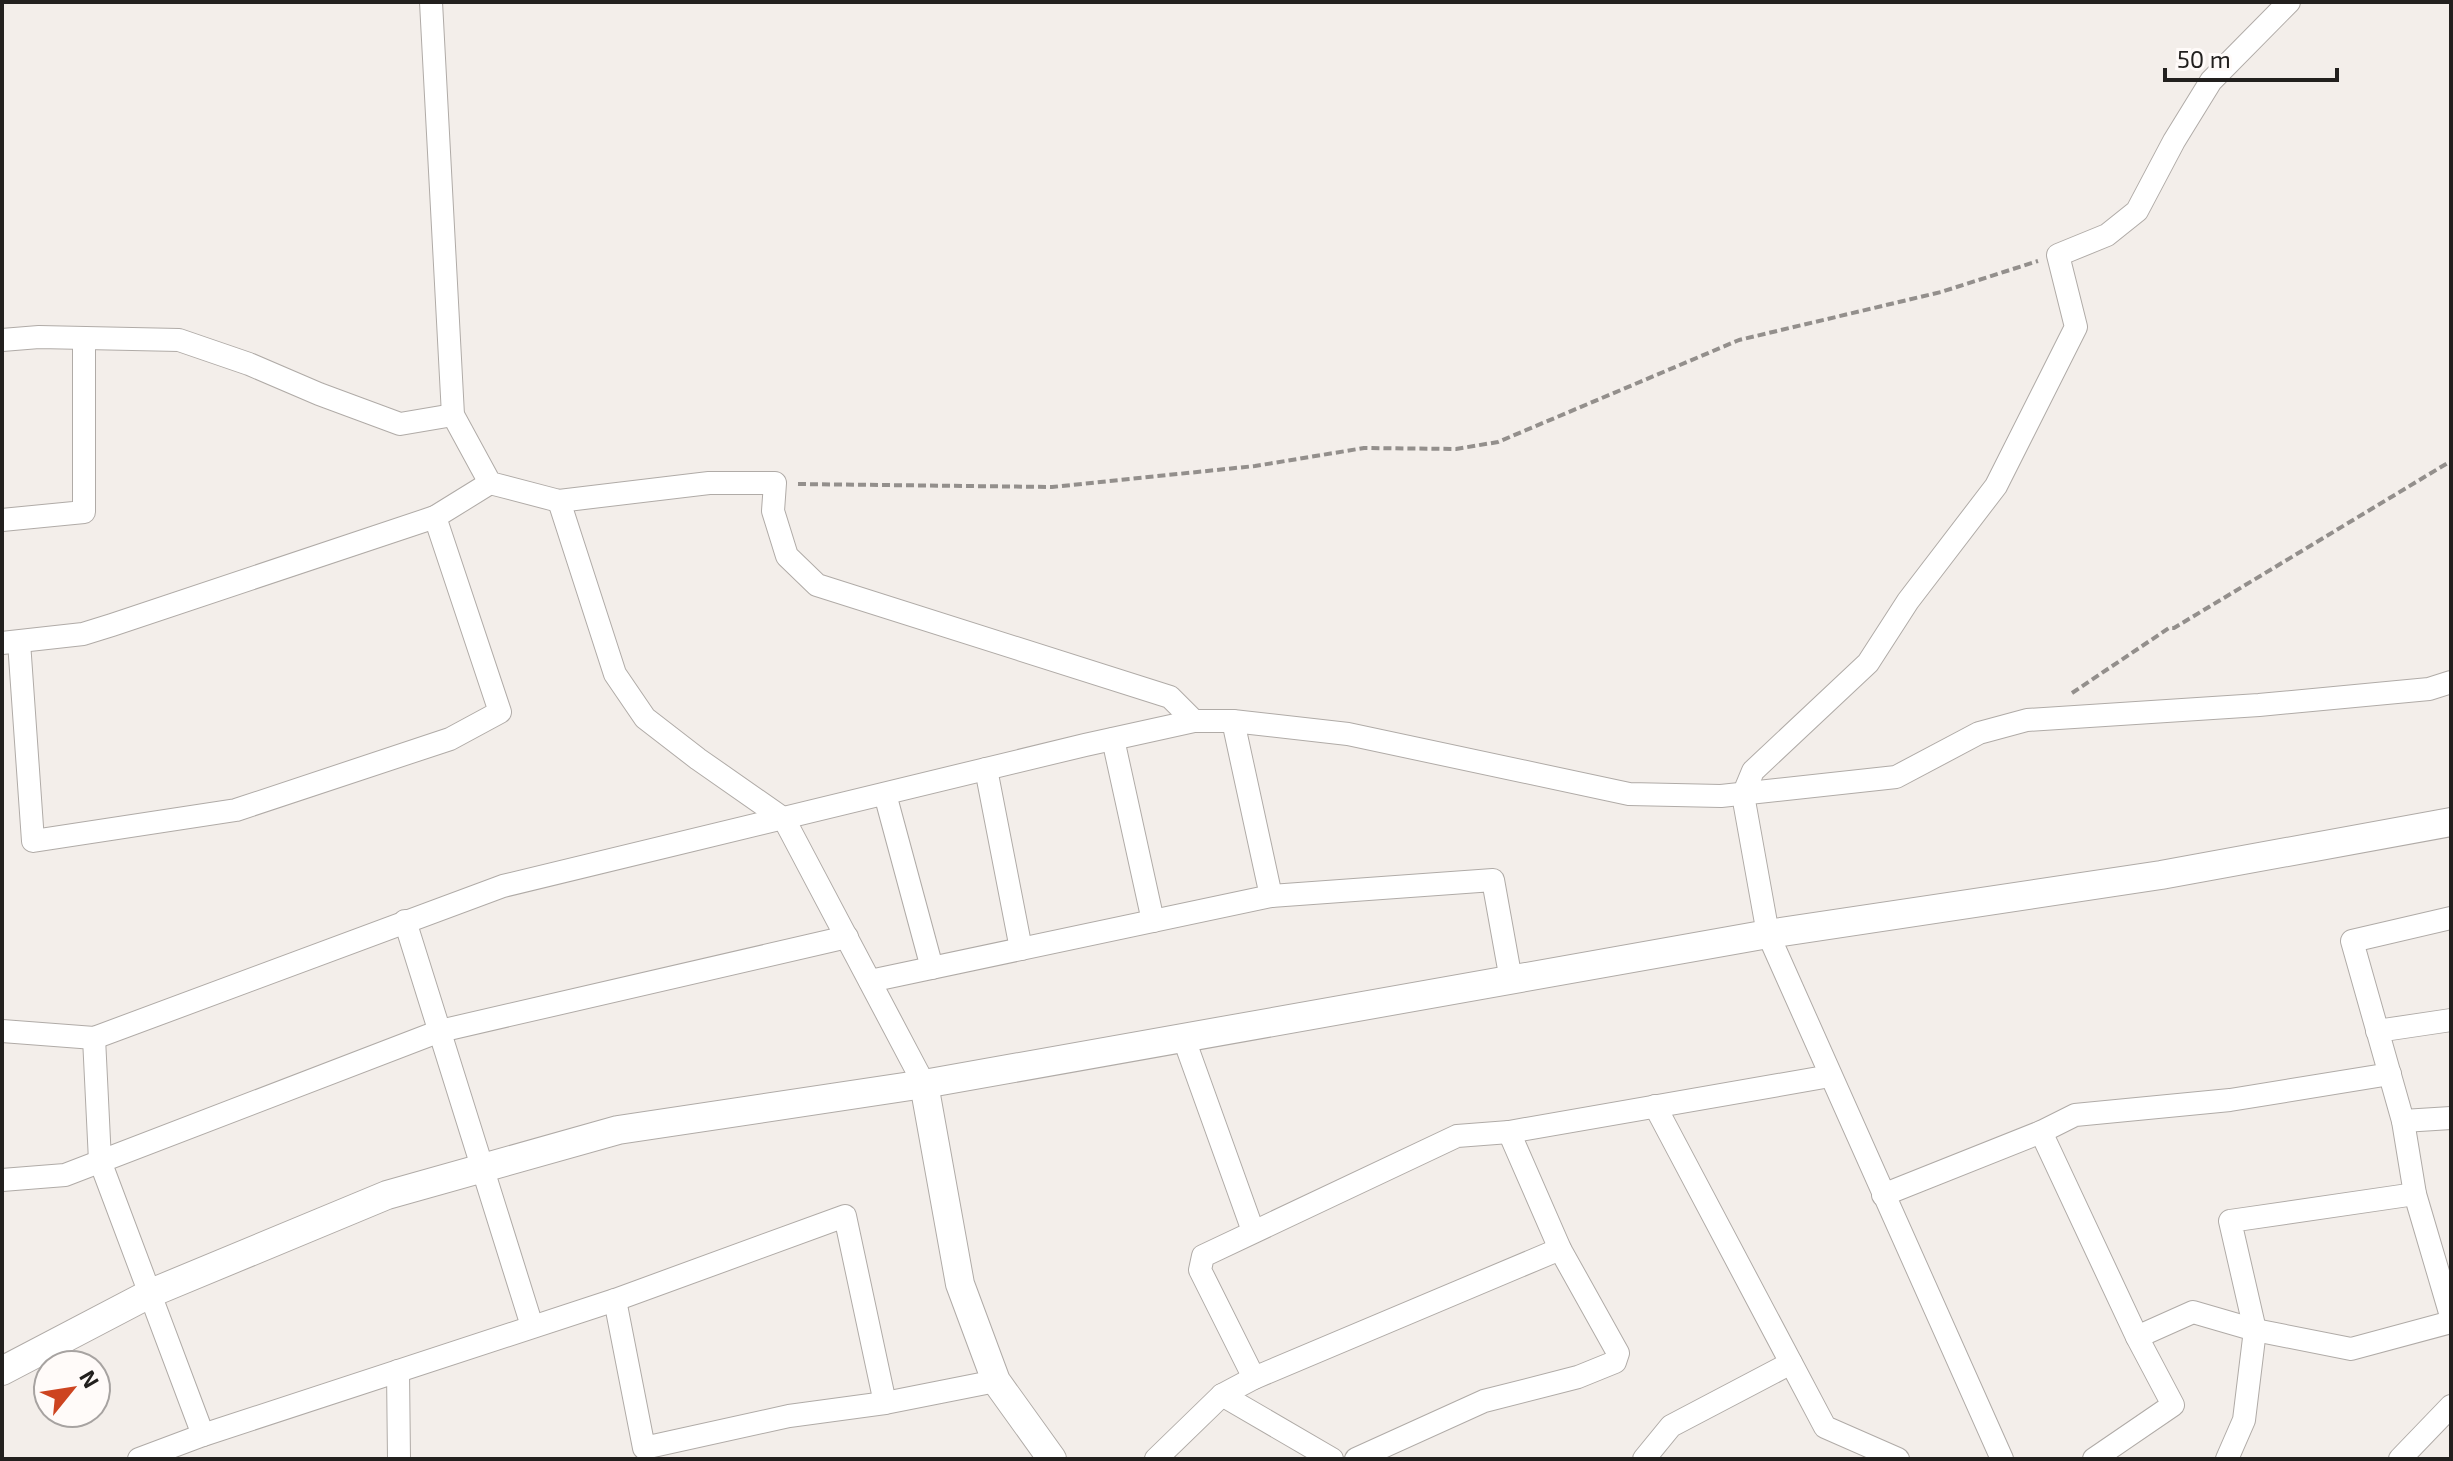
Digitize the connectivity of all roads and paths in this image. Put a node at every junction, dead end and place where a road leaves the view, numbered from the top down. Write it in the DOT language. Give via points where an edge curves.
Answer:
graph roads {
  1 [pos="431,2"];
  2 [pos="2289,2"];
  3 [pos="2058,255"];
  4 [pos="84,338"];
  5 [pos="2,340"];
  6 [pos="453,415"];
  7 [pos="2451,461"];
  8 [pos="490,483"];
  9 [pos="775,483"];
  10 [pos="559,501"];
  11 [pos="435,517"];
  12 [pos="2,520"];
  13 [pos="10,642"];
  14 [pos="2451,682"];
  15 [pos="2064,699"];
  16 [pos="1194,721"];
  17 [pos="1233,721"];
  18 [pos="1113,739"];
  19 [pos="986,769"];
  20 [pos="885,794"];
  21 [pos="1743,795"];
  22 [pos="784,819"];
  23 [pos="2451,822"];
  24 [pos="1271,896"];
  25 [pos="2451,918"];
  26 [pos="405,921"];
  27 [pos="1153,921"];
  28 [pos="1768,934"];
  29 [pos="847,937"];
  30 [pos="1021,949"];
  31 [pos="932,968"];
  32 [pos="1511,980"];
  33 [pos="870,981"];
  34 [pos="2451,1020"];
  35 [pos="2,1031"];
  36 [pos="440,1031"];
  37 [pos="2377,1031"];
  38 [pos="94,1038"];
  39 [pos="1184,1039"];
  40 [pos="2390,1074"];
  41 [pos="1830,1076"];
  42 [pos="924,1084"];
  43 [pos="1655,1106"];
  44 [pos="2451,1118"];
  45 [pos="2403,1121"];
  46 [pos="1509,1132"];
  47 [pos="2041,1132"];
  48 [pos="100,1161"];
  49 [pos="481,1169"];
  50 [pos="2,1180"];
  51 [pos="2415,1194"];
  52 [pos="1883,1195"];
  53 [pos="1253,1231"];
  54 [pos="1560,1249"];
  55 [pos="151,1293"];
  56 [pos="615,1300"];
  57 [pos="2451,1319"];
  58 [pos="532,1326"];
  59 [pos="2255,1330"];
  60 [pos="2137,1337"];
  61 [pos="1791,1363"];
  62 [pos="2,1371"];
  63 [pos="398,1371"];
  64 [pos="1254,1378"];
  65 [pos="996,1381"];
  66 [pos="1222,1395"];
  67 [pos="885,1403"];
  68 [pos="2451,1406"];
  69 [pos="203,1435"];
  70 [pos="139,1459"];
  71 [pos="399,1459"];
  72 [pos="1052,1459"];
  73 [pos="1156,1459"];
  74 [pos="1332,1459"];
  75 [pos="1356,1459"];
  76 [pos="1644,1459"];
  77 [pos="1898,1459"];
  78 [pos="2002,1459"];
  79 [pos="2094,1459"];
  80 [pos="2227,1459"];
  81 [pos="2400,1459"];
  1 -- 6 [label="street"];
  2 -- 3 [label="street" via="2211,81 2137,211 2107,235"];
  3 -- 9 [label="path" via="1941,292 1739,340 1498,442 1456,449 1364,448 1255,466 1052,487"];
  3 -- 21 [label="street" via="2076,327 1996,486 1868,663 1753,771"];
  4 -- 5 [label="street"];
  4 -- 6 [label="street" via="179,340 400,424"];
  4 -- 12 [label="street" via="84,512"];
  6 -- 8 [label="street"];
  7 -- 15 [label="path" via="2169,628"];
  8 -- 10 [label="street"];
  8 -- 11 [label="street"];
  9 -- 10 [label="street" via="709,483"];
  9 -- 16 [label="street" via="773,511 787,556 817,585 1170,697"];
  10 -- 22 [label="street" via="615,674 645,718"];
  11 -- 13 [label="street" via="83,634"];
  11 -- 13 [label="street" via="500,712 450,739 236,810 33,841"];
  14 -- 21 [label="street" via="2429,689 2259,705 2027,720 1979,733 1896,777"];
  16 -- 17 [label="street"];
  16 -- 18 [label="street"];
  17 -- 21 [label="street" via="1348,734 1629,794"];
  17 -- 24 [label="street"];
  18 -- 19 [label="street"];
  18 -- 27 [label="street"];
  19 -- 20 [label="street"];
  19 -- 30 [label="street"];
  20 -- 22 [label="street"];
  20 -- 31 [label="street"];
  21 -- 28 [label="street"];
  22 -- 26 [label="street" via="503,886"];
  22 -- 29 [label="street"];
  23 -- 28 [label="street" via="2161,875"];
  24 -- 27 [label="street"];
  24 -- 32 [label="street" via="1493,880"];
  25 -- 37 [label="street" via="2352,941"];
  26 -- 36 [label="street"];
  26 -- 38 [label="street"];
  27 -- 30 [label="street"];
  28 -- 32 [label="street"];
  28 -- 41 [label="street"];
  29 -- 33 [label="street"];
  29 -- 36 [label="street"];
  30 -- 31 [label="street"];
  31 -- 33 [label="street"];
  32 -- 39 [label="street"];
  33 -- 42 [label="street"];
  34 -- 37 [label="street"];
  35 -- 38 [label="street"];
  36 -- 48 [label="street"];
  36 -- 49 [label="street"];
  37 -- 40 [label="street"];
  38 -- 48 [label="street"];
  39 -- 42 [label="street"];
  39 -- 53 [label="street"];
  40 -- 45 [label="street"];
  40 -- 47 [label="street" via="2230,1100 2075,1115"];
  41 -- 43 [label="street"];
  41 -- 52 [label="street"];
  42 -- 49 [label="street" via="618,1130"];
  42 -- 65 [label="street" via="960,1284"];
  43 -- 46 [label="street"];
  43 -- 61 [label="street"];
  44 -- 45 [label="street"];
  45 -- 51 [label="street"];
  46 -- 53 [label="street" via="1457,1136"];
  46 -- 54 [label="street"];
  47 -- 52 [label="street"];
  47 -- 60 [label="street"];
  48 -- 50 [label="street" via="65,1175"];
  48 -- 55 [label="street"];
  49 -- 55 [label="street" via="387,1195"];
  49 -- 58 [label="street"];
  51 -- 57 [label="street"];
  51 -- 59 [label="street" via="2230,1221"];
  52 -- 78 [label="street"];
  53 -- 64 [label="street" via="1203,1256 1200,1270"];
  54 -- 64 [label="street"];
  54 -- 75 [label="street" via="1618,1353 1615,1362 1484,1401"];
  55 -- 62 [label="street"];
  55 -- 69 [label="street"];
  56 -- 58 [label="street"];
  56 -- 67 [label="street" via="644,1448 789,1416"];
  56 -- 67 [label="street" via="845,1216"];
  57 -- 59 [label="street" via="2351,1349"];
  58 -- 63 [label="street"];
  59 -- 60 [label="street" via="2193,1312"];
  59 -- 80 [label="street" via="2244,1420"];
  60 -- 79 [label="street" via="2173,1405"];
  61 -- 76 [label="street" via="1671,1426"];
  61 -- 77 [label="street" via="1825,1427"];
  63 -- 69 [label="street"];
  63 -- 71 [label="street"];
  64 -- 66 [label="street"];
  65 -- 67 [label="street"];
  65 -- 72 [label="street"];
  66 -- 73 [label="street"];
  66 -- 74 [label="street"];
  68 -- 81 [label="street"];
  69 -- 70 [label="street"];
}
